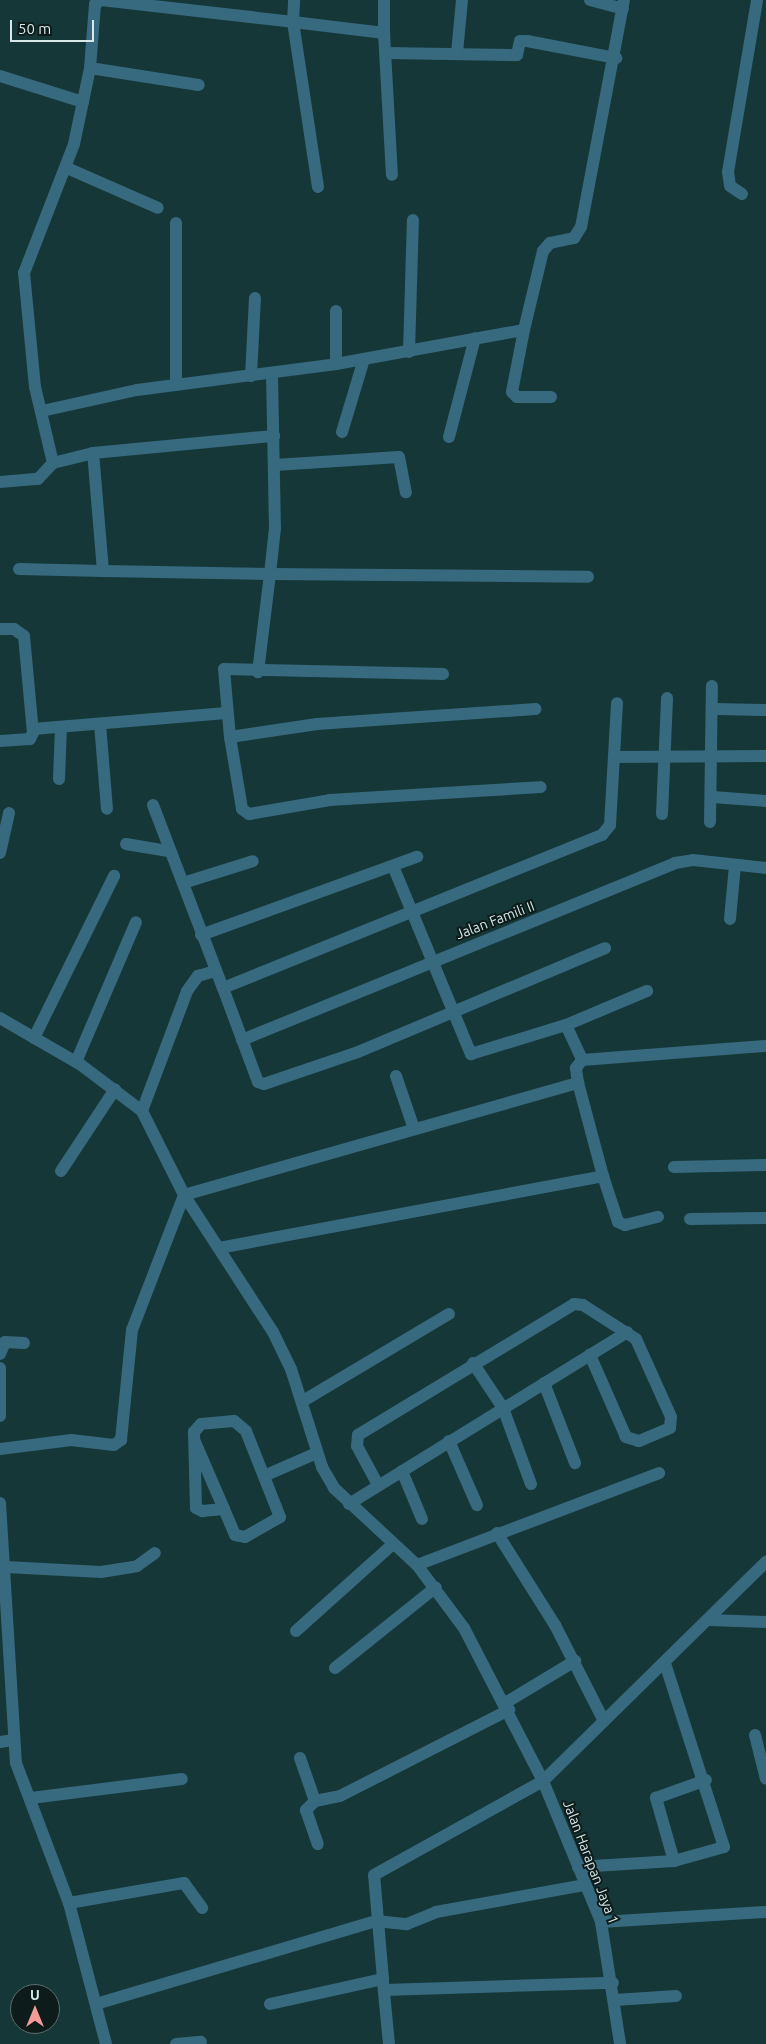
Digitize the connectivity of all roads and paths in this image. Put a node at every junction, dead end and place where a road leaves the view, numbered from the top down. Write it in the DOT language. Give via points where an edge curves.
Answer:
graph roads {
  1 [pos="294,0"];
  2 [pos="384,0"];
  3 [pos="462,0"];
  4 [pos="590,0"];
  5 [pos="757,0"];
  6 [pos="95,2"];
  7 [pos="623,4"];
  8 [pos="293,22"];
  9 [pos="384,33"];
  10 [pos="386,53"];
  11 [pos="457,53"];
  12 [pos="616,58"];
  13 [pos="90,68"];
  14 [pos="0,76"];
  15 [pos="199,84"];
  16 [pos="83,102"];
  17 [pos="67,168"];
  18 [pos="392,175"];
  19 [pos="318,186"];
  20 [pos="742,194"];
  21 [pos="158,208"];
  22 [pos="413,220"];
  23 [pos="176,224"];
  24 [pos="255,298"];
  25 [pos="336,311"];
  26 [pos="524,330"];
  27 [pos="476,338"];
  28 [pos="409,352"];
  29 [pos="364,359"];
  30 [pos="336,364"];
  31 [pos="272,374"];
  32 [pos="250,376"];
  33 [pos="176,385"];
  34 [pos="551,396"];
  35 [pos="42,411"];
  36 [pos="342,432"];
  37 [pos="274,436"];
  38 [pos="449,437"];
  39 [pos="94,453"];
  40 [pos="53,463"];
  41 [pos="275,465"];
  42 [pos="0,482"];
  43 [pos="406,492"];
  44 [pos="19,568"];
  45 [pos="103,572"];
  46 [pos="270,574"];
  47 [pos="588,577"];
  48 [pos="0,629"];
  49 [pos="258,672"];
  50 [pos="443,674"];
  51 [pos="712,686"];
  52 [pos="667,698"];
  53 [pos="617,703"];
  54 [pos="535,709"];
  55 [pos="714,709"];
  56 [pos="766,710"];
  57 [pos="226,713"];
  58 [pos="100,724"];
  59 [pos="61,727"];
  60 [pos="33,729"];
  61 [pos="230,737"];
  62 [pos="0,741"];
  63 [pos="666,756"];
  64 [pos="714,756"];
  65 [pos="766,756"];
  66 [pos="614,757"];
  67 [pos="59,778"];
  68 [pos="542,787"];
  69 [pos="712,796"];
  70 [pos="766,801"];
  71 [pos="153,805"];
  72 [pos="107,809"];
  73 [pos="9,813"];
  74 [pos="662,814"];
  75 [pos="710,822"];
  76 [pos="126,844"];
  77 [pos="168,851"];
  78 [pos="0,853"];
  79 [pos="417,857"];
  80 [pos="254,861"];
  81 [pos="735,865"];
  82 [pos="393,866"];
  83 [pos="766,868"];
  84 [pos="114,876"];
  85 [pos="183,883"];
  86 [pos="410,915"];
  87 [pos="730,919"];
  88 [pos="136,922"];
  89 [pos="201,936"];
  90 [pos="605,948"];
  91 [pos="430,961"];
  92 [pos="215,971"];
  93 [pos="223,988"];
  94 [pos="647,991"];
  95 [pos="455,1013"];
  96 [pos="0,1018"];
  97 [pos="566,1025"];
  98 [pos="34,1038"];
  99 [pos="242,1040"];
  100 [pos="766,1046"];
  101 [pos="582,1060"];
  102 [pos="76,1062"];
  103 [pos="396,1076"];
  104 [pos="578,1083"];
  105 [pos="115,1089"];
  106 [pos="142,1111"];
  107 [pos="414,1129"];
  108 [pos="766,1165"];
  109 [pos="674,1167"];
  110 [pos="61,1171"];
  111 [pos="603,1176"];
  112 [pos="184,1195"];
  113 [pos="658,1216"];
  114 [pos="766,1218"];
  115 [pos="690,1219"];
  116 [pos="219,1248"];
  117 [pos="449,1314"];
  118 [pos="627,1332"];
  119 [pos="24,1343"];
  120 [pos="0,1354"];
  121 [pos="590,1354"];
  122 [pos="473,1363"];
  123 [pos="0,1368"];
  124 [pos="544,1383"];
  125 [pos="303,1400"];
  126 [pos="503,1408"];
  127 [pos="0,1416"];
  128 [pos="449,1441"];
  129 [pos="195,1442"];
  130 [pos="0,1449"];
  131 [pos="317,1453"];
  132 [pos="575,1463"];
  133 [pos="402,1471"];
  134 [pos="659,1473"];
  135 [pos="264,1476"];
  136 [pos="531,1484"];
  137 [pos="378,1485"];
  138 [pos="0,1503"];
  139 [pos="349,1504"];
  140 [pos="478,1505"];
  141 [pos="224,1509"];
  142 [pos="422,1520"];
  143 [pos="497,1533"];
  144 [pos="392,1544"];
  145 [pos="2,1546"];
  146 [pos="155,1553"];
  147 [pos="766,1562"];
  148 [pos="417,1565"];
  149 [pos="6,1567"];
  150 [pos="436,1587"];
  151 [pos="4,1616"];
  152 [pos="710,1620"];
  153 [pos="766,1622"];
  154 [pos="296,1631"];
  155 [pos="5,1656"];
  156 [pos="575,1661"];
  157 [pos="665,1663"];
  158 [pos="335,1668"];
  159 [pos="507,1707"];
  160 [pos="604,1721"];
  161 [pos="755,1735"];
  162 [pos="6,1741"];
  163 [pos="300,1758"];
  164 [pos="182,1779"];
  165 [pos="766,1779"];
  166 [pos="706,1780"];
  167 [pos="543,1781"];
  168 [pos="31,1798"];
  169 [pos="315,1800"];
  170 [pos="318,1844"];
  171 [pos="674,1861"];
  172 [pos="578,1867"];
  173 [pos="584,1884"];
  174 [pos="69,1903"];
  175 [pos="202,1908"];
  176 [pos="766,1912"];
  177 [pos="376,1921"];
  178 [pos="601,1922"];
  179 [pos="613,1983"];
  180 [pos="383,1984"];
  181 [pos="676,1996"];
  182 [pos="615,2000"];
  183 [pos="96,2004"];
  184 [pos="270,2004"];
  185 [pos="201,2042"];
  186 [pos="106,2044"];
  187 [pos="176,2044"];
  188 [pos="389,2044"];
  189 [pos="620,2044"];
  1 -- 8 [label="street"];
  2 -- 9 [label="street"];
  3 -- 11 [label="street"];
  4 -- 7 [label="street"];
  5 -- 20 [label="street" via="728,172 730,186"];
  6 -- 8 [label="street"];
  6 -- 13 [label="street"];
  7 -- 12 [label="street"];
  8 -- 9 [label="street"];
  8 -- 19 [label="street"];
  9 -- 10 [label="street"];
  10 -- 11 [label="street"];
  10 -- 18 [label="street"];
  11 -- 12 [label="street" via="517,55 520,41 527,41"];
  12 -- 26 [label="street" via="581,227 574,238 550,243 543,251"];
  13 -- 15 [label="street"];
  13 -- 16 [label="street"];
  14 -- 16 [label="street"];
  16 -- 17 [label="street"];
  17 -- 21 [label="street"];
  17 -- 35 [label="street" via="24,273 31,362"];
  22 -- 28 [label="street"];
  23 -- 33 [label="street"];
  24 -- 32 [label="street"];
  25 -- 30 [label="street"];
  26 -- 27 [label="street"];
  26 -- 34 [label="street" via="512,392 517,398"];
  27 -- 28 [label="street"];
  27 -- 38 [label="street"];
  28 -- 29 [label="street"];
  29 -- 30 [label="street"];
  29 -- 36 [label="street"];
  30 -- 31 [label="street"];
  31 -- 32 [label="street"];
  31 -- 37 [label="street"];
  32 -- 33 [label="street"];
  33 -- 35 [label="street"];
  35 -- 40 [label="street"];
  37 -- 39 [label="street"];
  37 -- 41 [label="street"];
  39 -- 40 [label="street"];
  39 -- 45 [label="street"];
  40 -- 42 [label="street" via="38,479"];
  41 -- 43 [label="street" via="399,457"];
  41 -- 46 [label="street"];
  44 -- 45 [label="street"];
  45 -- 46 [label="street"];
  46 -- 47 [label="street"];
  46 -- 49 [label="street" via="260,627"];
  48 -- 60 [label="street" via="14,629 24,636"];
  49 -- 50 [label="street"];
  49 -- 57 [label="street" via="224,669"];
  51 -- 55 [label="street"];
  52 -- 63 [label="street"];
  53 -- 66 [label="street"];
  54 -- 61 [label="street" via="317,724"];
  55 -- 56 [label="street"];
  55 -- 64 [label="street"];
  57 -- 58 [label="street"];
  57 -- 61 [label="street"];
  58 -- 59 [label="street"];
  58 -- 72 [label="street"];
  59 -- 60 [label="street"];
  59 -- 67 [label="street"];
  60 -- 62 [label="street" via="30,739"];
  61 -- 68 [label="street" via="242,809 249,814 330,800"];
  63 -- 64 [label="street"];
  63 -- 66 [label="street"];
  63 -- 74 [label="street"];
  64 -- 65 [label="street"];
  64 -- 69 [label="street"];
  66 -- 86 [label="street" via="610,825 602,835"];
  69 -- 70 [label="street"];
  69 -- 75 [label="street"];
  71 -- 77 [label="street"];
  73 -- 78 [label="street"];
  76 -- 77 [label="street"];
  77 -- 85 [label="street"];
  79 -- 82 [label="street"];
  80 -- 85 [label="street"];
  81 -- 83 [label="street, Jalan Famili II"];
  81 -- 87 [label="street"];
  81 -- 91 [label="street, Jalan Famili II" via="675,863"];
  82 -- 86 [label="street"];
  82 -- 89 [label="street"];
  84 -- 98 [label="street"];
  85 -- 89 [label="street"];
  86 -- 91 [label="street"];
  86 -- 93 [label="street"];
  88 -- 102 [label="street"];
  89 -- 92 [label="street"];
  90 -- 95 [label="street"];
  91 -- 95 [label="street"];
  91 -- 99 [label="street, Jalan Famili II"];
  92 -- 93 [label="street"];
  92 -- 106 [label="street" via="198,976 187,990"];
  93 -- 99 [label="street"];
  94 -- 97 [label="street"];
  95 -- 97 [label="street" via="475,1055"];
  95 -- 99 [label="street" via="264,1084 258,1082"];
  96 -- 98 [label="street"];
  97 -- 101 [label="street"];
  98 -- 102 [label="street"];
  100 -- 101 [label="street"];
  101 -- 104 [label="street" via="576,1068"];
  102 -- 105 [label="street"];
  103 -- 107 [label="street"];
  104 -- 107 [label="street"];
  104 -- 111 [label="street"];
  105 -- 106 [label="street"];
  105 -- 110 [label="street"];
  106 -- 112 [label="street, Jalan Harapan Jaya 1"];
  107 -- 112 [label="street"];
  108 -- 109 [label="street"];
  111 -- 113 [label="street" via="618,1222 625,1225"];
  111 -- 116 [label="street"];
  112 -- 116 [label="street, Jalan Harapan Jaya 1"];
  112 -- 130 [label="street" via="134,1323 121,1440 114,1444 71,1440"];
  114 -- 115 [label="street"];
  116 -- 125 [label="street, Jalan Harapan Jaya 1" via="272,1332"];
  117 -- 125 [label="street"];
  118 -- 121 [label="street"];
  118 -- 121 [label="street" via="636,1339 672,1417 670,1428 639,1441 626,1437"];
  118 -- 122 [label="street" via="583,1305 574,1304"];
  119 -- 120 [label="street" via="4,1342"];
  121 -- 124 [label="street"];
  122 -- 126 [label="street"];
  122 -- 137 [label="street" via="358,1435 357,1446"];
  123 -- 127 [label="street"];
  124 -- 126 [label="street"];
  124 -- 132 [label="street"];
  125 -- 131 [label="street, Jalan Harapan Jaya 1"];
  126 -- 128 [label="street"];
  126 -- 136 [label="street"];
  128 -- 133 [label="street"];
  128 -- 140 [label="street"];
  129 -- 135 [label="street" via="194,1432 200,1424 242,1424"];
  129 -- 141 [label="street"];
  129 -- 141 [label="street" via="196,1508 202,1512"];
  131 -- 135 [label="street"];
  131 -- 139 [label="street, Jalan Harapan Jaya 1" via="334,1488"];
  133 -- 137 [label="street"];
  133 -- 142 [label="street"];
  134 -- 143 [label="street"];
  135 -- 141 [label="street" via="280,1510 276,1521 240,1538"];
  137 -- 139 [label="street"];
  138 -- 145 [label="street"];
  139 -- 144 [label="street, Jalan Harapan Jaya 1"];
  143 -- 148 [label="street"];
  143 -- 156 [label="street"];
  144 -- 148 [label="street, Jalan Harapan Jaya 1"];
  144 -- 154 [label="street"];
  145 -- 149 [label="street"];
  146 -- 149 [label="street" via="137,1566 101,1572"];
  147 -- 152 [label="street"];
  148 -- 150 [label="street, Jalan Harapan Jaya 1"];
  149 -- 151 [label="street"];
  150 -- 158 [label="street"];
  150 -- 159 [label="street, Jalan Harapan Jaya 1"];
  151 -- 155 [label="street"];
  152 -- 153 [label="street"];
  152 -- 157 [label="street"];
  155 -- 162 [label="street"];
  156 -- 159 [label="street"];
  156 -- 160 [label="street"];
  157 -- 160 [label="street"];
  157 -- 166 [label="street"];
  159 -- 167 [label="street, Jalan Harapan Jaya 1"];
  159 -- 169 [label="street" via="367,1784"];
  160 -- 167 [label="street"];
  161 -- 165 [label="street"];
  162 -- 168 [label="street"];
  163 -- 169 [label="street"];
  164 -- 168 [label="street"];
  166 -- 171 [label="street" via="656,1798"];
  166 -- 171 [label="street" via="724,1847"];
  167 -- 172 [label="street, Jalan Harapan Jaya 1"];
  167 -- 177 [label="street" via="374,1874"];
  168 -- 174 [label="street"];
  169 -- 170 [label="street" via="306,1810"];
  171 -- 172 [label="street"];
  172 -- 173 [label="street, Jalan Harapan Jaya 1"];
  173 -- 177 [label="street" via="436,1912 407,1924"];
  173 -- 178 [label="street, Jalan Harapan Jaya 1"];
  174 -- 175 [label="street" via="184,1883"];
  174 -- 183 [label="street"];
  176 -- 178 [label="street"];
  177 -- 180 [label="street"];
  177 -- 183 [label="street"];
  178 -- 179 [label="street, Jalan Harapan Jaya 1"];
  179 -- 180 [label="street"];
  179 -- 182 [label="street, Jalan Harapan Jaya 1"];
  180 -- 184 [label="street"];
  180 -- 188 [label="street"];
  181 -- 182 [label="street"];
  182 -- 189 [label="street, Jalan Harapan Jaya 1"];
  183 -- 186 [label="street"];
  185 -- 187 [label="street"];
}
